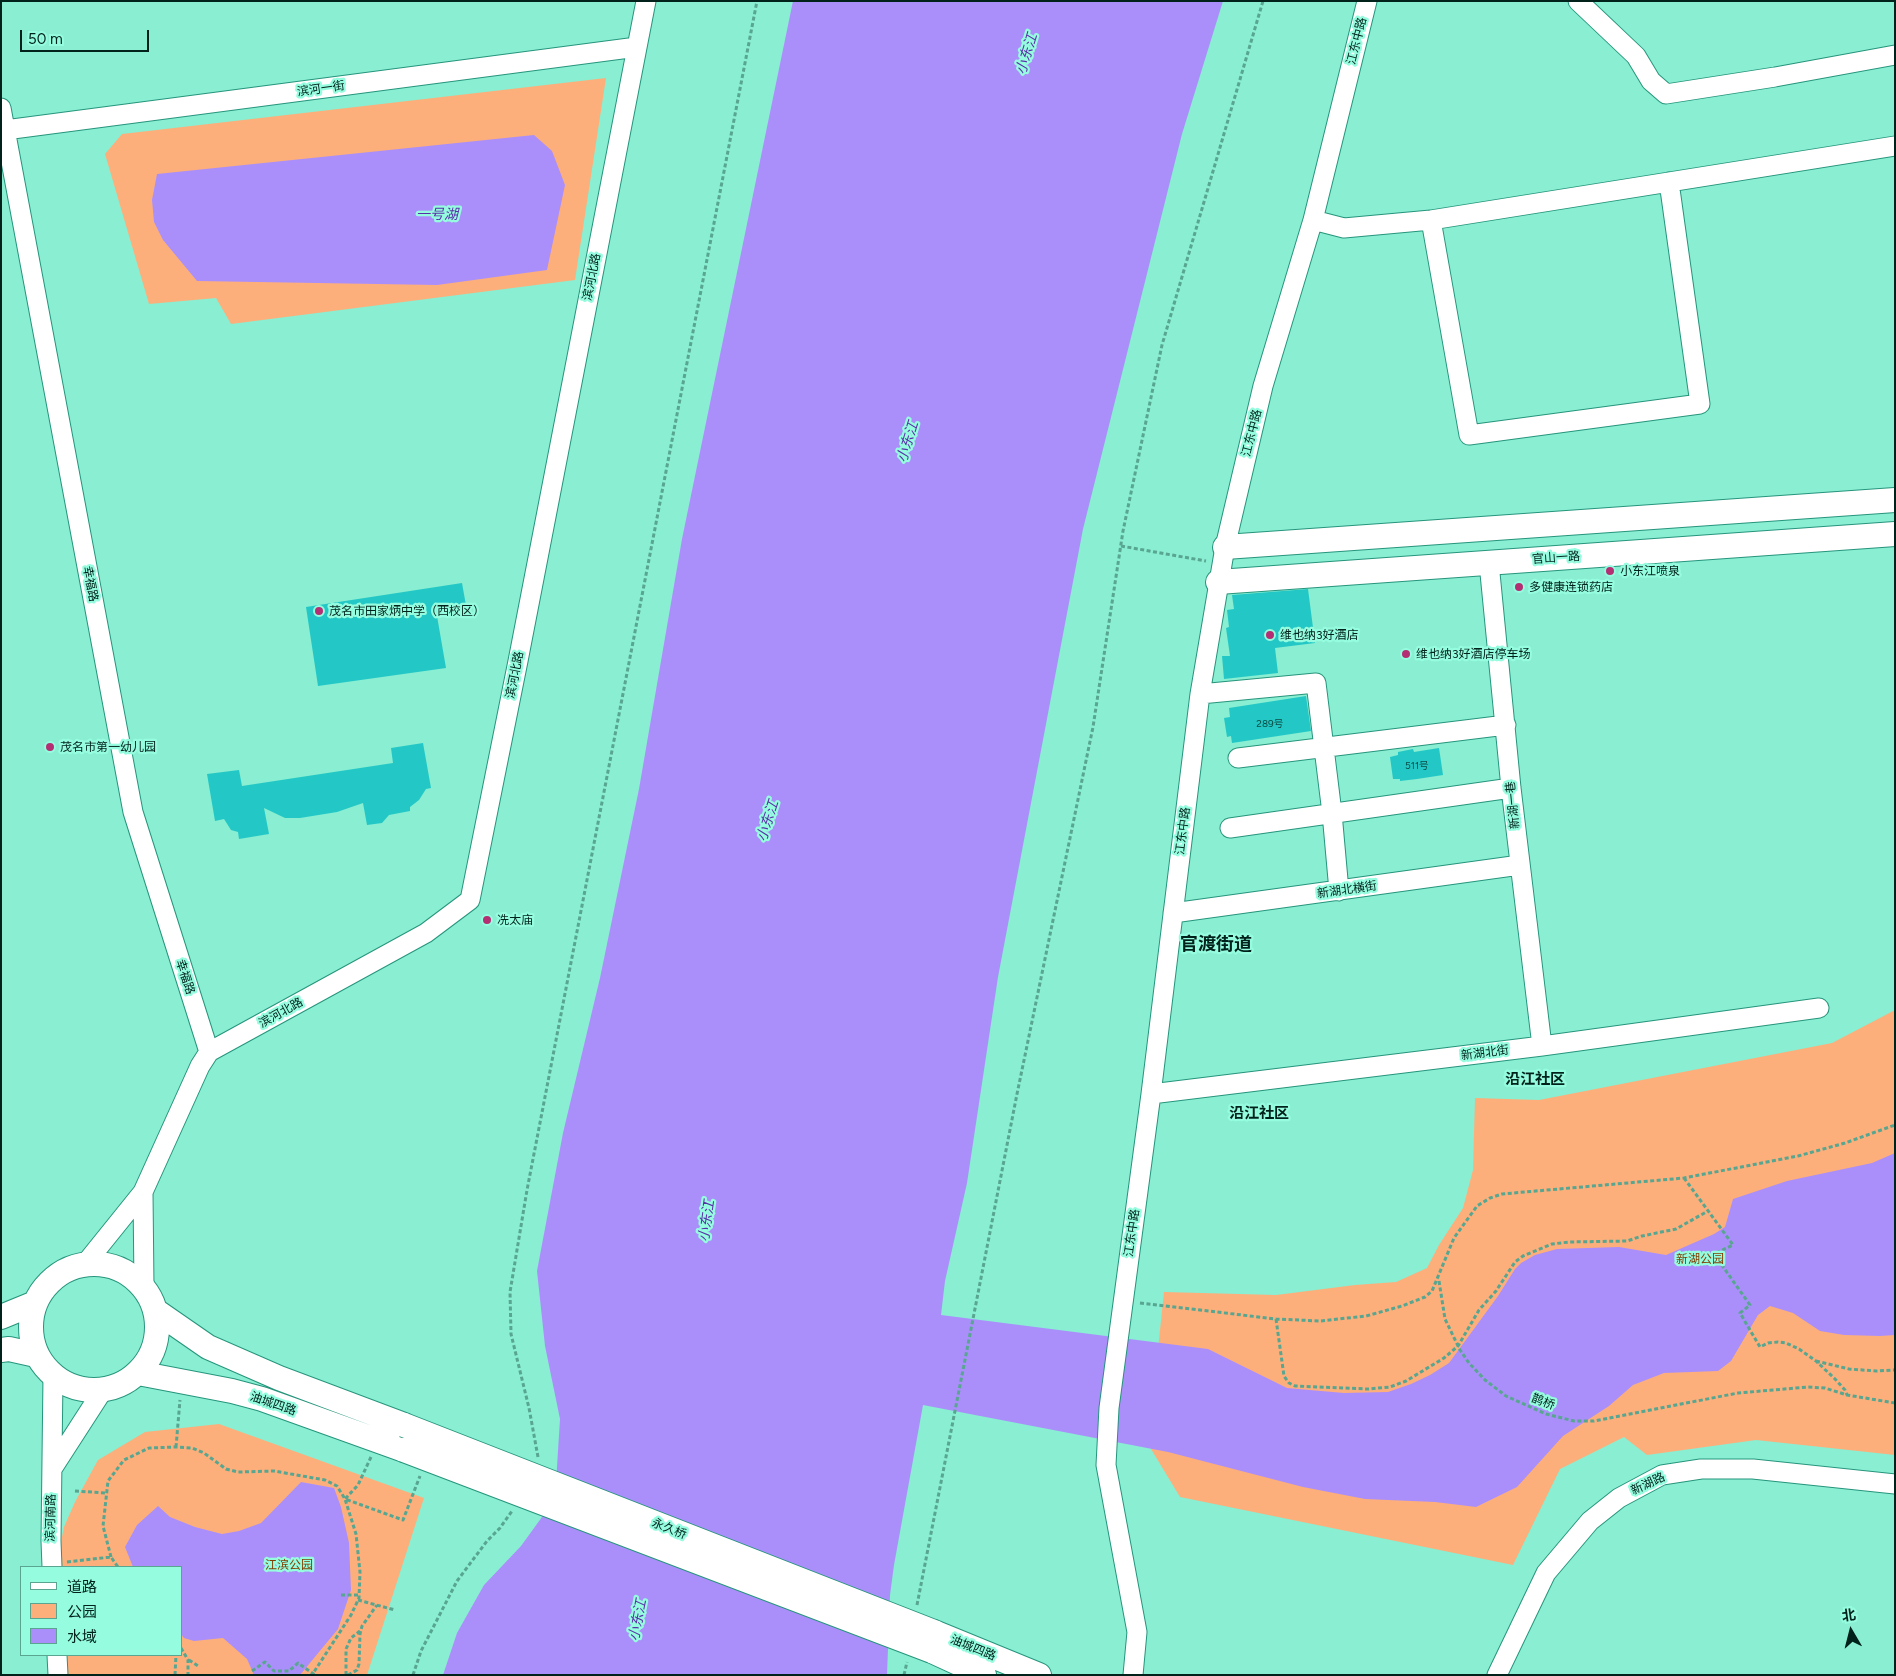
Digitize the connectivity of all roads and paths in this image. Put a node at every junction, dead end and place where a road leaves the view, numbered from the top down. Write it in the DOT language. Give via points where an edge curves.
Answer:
graph roads {
  1 [pos="646,1"];
  2 [pos="757,1"];
  3 [pos="1263,1"];
  4 [pos="1367,1"];
  5 [pos="1578,1"];
  6 [pos="637,47"];
  7 [pos="1895,55"];
  8 [pos="1,108"];
  9 [pos="5,130"];
  10 [pos="1895,146"];
  11 [pos="1669,182"];
  12 [pos="1313,220"];
  13 [pos="1432,220"];
  14 [pos="1895,500"];
  15 [pos="1895,534"];
  16 [pos="1340,539"];
  17 [pos="1121,546"];
  18 [pos="1489,563"];
  19 [pos="1221,564"];
  20 [pos="1342,573"];
  21 [pos="1200,694"];
  22 [pos="1506,725"];
  23 [pos="1324,747"];
  24 [pos="1238,758"];
  25 [pos="1511,788"];
  26 [pos="1332,813"];
  27 [pos="1230,828"];
  28 [pos="1520,865"];
  29 [pos="1339,891"];
  30 [pos="1173,913"];
  31 [pos="1819,1008"];
  32 [pos="1542,1046"];
  33 [pos="209,1052"];
  34 [pos="1151,1094"];
  35 [pos="1895,1125"];
  36 [pos="1684,1178"];
  37 [pos="143,1192"];
  38 [pos="1708,1211"];
  39 [pos="85,1264"];
  40 [pos="1438,1279"];
  41 [pos="144,1288"];
  42 [pos="1123,1301"];
  43 [pos="35,1303"];
  44 [pos="156,1311"];
  45 [pos="1,1317"];
  46 [pos="1276,1319"];
  47 [pos="1459,1348"];
  48 [pos="1,1350"];
  49 [pos="36,1355"];
  50 [pos="1816,1361"];
  51 [pos="1895,1370"];
  52 [pos="138,1372"];
  53 [pos="53,1376"];
  54 [pos="181,1381"];
  55 [pos="103,1390"];
  56 [pos="1846,1396"];
  57 [pos="1895,1402"];
  58 [pos="404,1426"];
  59 [pos="377,1440"];
  60 [pos="176,1447"];
  61 [pos="415,1454"];
  62 [pos="536,1466"];
  63 [pos="52,1469"];
  64 [pos="1895,1484"];
  65 [pos="75,1491"];
  66 [pos="106,1492"];
  67 [pos="345,1499"];
  68 [pos="517,1505"];
  69 [pos="111,1557"];
  70 [pos="52,1565"];
  71 [pos="117,1566"];
  72 [pos="340,1595"];
  73 [pos="359,1595"];
  74 [pos="358,1600"];
  75 [pos="377,1605"];
  76 [pos="917,1607"];
  77 [pos="394,1610"];
  78 [pos="360,1631"];
  79 [pos="933,1642"];
  80 [pos="182,1650"];
  81 [pos="908,1655"];
  82 [pos="57,1656"];
  83 [pos="176,1656"];
  84 [pos="188,1660"];
  85 [pos="198,1666"];
  86 [pos="252,1671"];
  87 [pos="58,1675"];
  88 [pos="175,1675"];
  89 [pos="188,1675"];
  90 [pos="313,1675"];
  91 [pos="347,1675"];
  92 [pos="413,1675"];
  93 [pos="904,1675"];
  94 [pos="984,1675"];
  95 [pos="1039,1675"];
  96 [pos="1133,1675"];
  97 [pos="1497,1675"];
  1 -- 6 [label="street, 滨河北路"];
  2 -- 62 [label="path" via="510,1292 512,1334 539,1458"];
  3 -- 17 [label="path" via="1162,345"];
  4 -- 12 [label="street, 江东中路"];
  5 -- 7 [label="street" via="1636,56 1651,81 1666,94"];
  6 -- 9 [label="street, 滨河一街"];
  6 -- 33 [label="street, 滨河北路" via="470,900 426,933"];
  8 -- 9 [label="street, 幸福路"];
  9 -- 33 [label="street, 幸福路" via="133,812"];
  10 -- 11 [label="street"];
  11 -- 13 [label="street"];
  11 -- 13 [label="street" via="1700,404 1469,435"];
  12 -- 13 [label="street" via="1344,228"];
  12 -- 19 [label="street, 江东中路" via="1263,386"];
  14 -- 16 [label="main road"];
  15 -- 18 [label="main road, 官山一路"];
  16 -- 19 [label="main road"];
  16 -- 20 [label="main road"];
  17 -- 19 [label="path"];
  17 -- 76 [label="path" via="1093,727 1017,1094"];
  18 -- 20 [label="main road, 官山一路"];
  18 -- 22 [label="street, 新湖一巷"];
  19 -- 20 [label="main road, 官山一路"];
  19 -- 21 [label="street, 江东中路"];
  21 -- 23 [label="street" via="1316,683"];
  21 -- 30 [label="street, 江东中路"];
  22 -- 23 [label="street"];
  22 -- 25 [label="street, 新湖一巷"];
  23 -- 24 [label="street"];
  23 -- 26 [label="street"];
  25 -- 26 [label="street"];
  25 -- 28 [label="street, 新湖一巷"];
  26 -- 27 [label="street"];
  26 -- 29 [label="street"];
  28 -- 29 [label="street, 新湖北横街"];
  28 -- 32 [label="street, 新湖一巷"];
  29 -- 30 [label="street, 新湖北横街"];
  30 -- 34 [label="street, 江东中路"];
  31 -- 32 [label="street, 新湖北街"];
  32 -- 34 [label="street, 新湖北街"];
  33 -- 37 [label="street"];
  34 -- 42 [label="street, 江东中路"];
  35 -- 36 [label="path" via="1798,1156"];
  36 -- 38 [label="path"];
  36 -- 40 [label="path" via="1502,1194 1490,1198 1477,1206 1454,1238"];
  37 -- 39 [label="street"];
  37 -- 41 [label="street"];
  38 -- 47 [label="path" via="1676,1229 1627,1241 1552,1244 1523,1256 1479,1310"];
  38 -- 50 [label="path" via="1733,1245 1714,1254 1750,1305 1740,1313 1760,1347 1768,1343 1786,1343"];
  39 -- 41 [label="main road" via="111,1266 124,1271"];
  39 -- 43 [label="main road" via="60,1273"];
  40 -- 46 [label="path" via="1425,1297 1366,1316 1320,1321"];
  40 -- 47 [label="path, 鹊桥" via="1445,1319"];
  41 -- 44 [label="main road"];
  42 -- 46 [label="path"];
  42 -- 96 [label="street, 江东中路" via="1109,1408 1106,1465 1137,1632"];
  43 -- 45 [label="main road"];
  43 -- 49 [label="main road" via="30,1329"];
  44 -- 52 [label="main road" via="157,1338 150,1357"];
  44 -- 58 [label="main road, 油城四路" via="208,1347"];
  46 -- 47 [label="path" via="1284,1376 1295,1386 1390,1387 1406,1381"];
  47 -- 56 [label="path, 鹊桥" via="1485,1380 1506,1396 1546,1414 1574,1421 1594,1421 1775,1390 1824,1388"];
  48 -- 49 [label="main road"];
  49 -- 53 [label="main road"];
  50 -- 51 [label="path" via="1849,1369"];
  50 -- 56 [label="path" via="1845,1390"];
  52 -- 54 [label="main road, 油城四路"];
  52 -- 55 [label="main road" via="128,1381"];
  53 -- 55 [label="main road" via="76,1388"];
  53 -- 63 [label="street, 滨河南路"];
  54 -- 59 [label="main road, 油城四路" via="262,1399"];
  54 -- 60 [label="path"];
  55 -- 63 [label="street"];
  56 -- 57 [label="path, 鹊桥"];
  58 -- 79 [label="main road, 永久桥, bridge"];
  59 -- 61 [label="main road, 油城四路"];
  59 -- 67 [label="path" via="366,1471"];
  60 -- 66 [label="path" via="149,1448 124,1460 108,1481"];
  60 -- 67 [label="path" via="192,1448 226,1469 238,1472 274,1471 325,1480 337,1486"];
  61 -- 67 [label="path" via="403,1520"];
  61 -- 79 [label="main road, 永久桥, bridge"];
  63 -- 70 [label="street, 滨河南路"];
  64 -- 97 [label="street, 新湖路" via="1753,1469 1701,1469 1662,1475 1619,1498 1590,1521 1546,1573"];
  65 -- 66 [label="path"];
  66 -- 69 [label="path" via="103,1526"];
  67 -- 73 [label="path" via="356,1534"];
  68 -- 92 [label="path" via="457,1581 421,1651"];
  69 -- 70 [label="path"];
  69 -- 71 [label="path"];
  72 -- 73 [label="path"];
  73 -- 74 [label="path"];
  74 -- 75 [label="path"];
  74 -- 90 [label="path"];
  75 -- 77 [label="path"];
  75 -- 78 [label="path"];
  78 -- 91 [label="path" via="351,1638 346,1649"];
  78 -- 91 [label="path" via="360,1664 357,1670"];
  79 -- 94 [label="main road, 油城四路"];
  79 -- 95 [label="main road, 油城四路"];
  80 -- 84 [label="path"];
  81 -- 93 [label="path"];
  82 -- 87 [label="street"];
  83 -- 88 [label="path"];
  84 -- 85 [label="path"];
  84 -- 89 [label="path"];
  86 -- 90 [label="path" via="265,1662 274,1671 290,1671 298,1663"];
}
